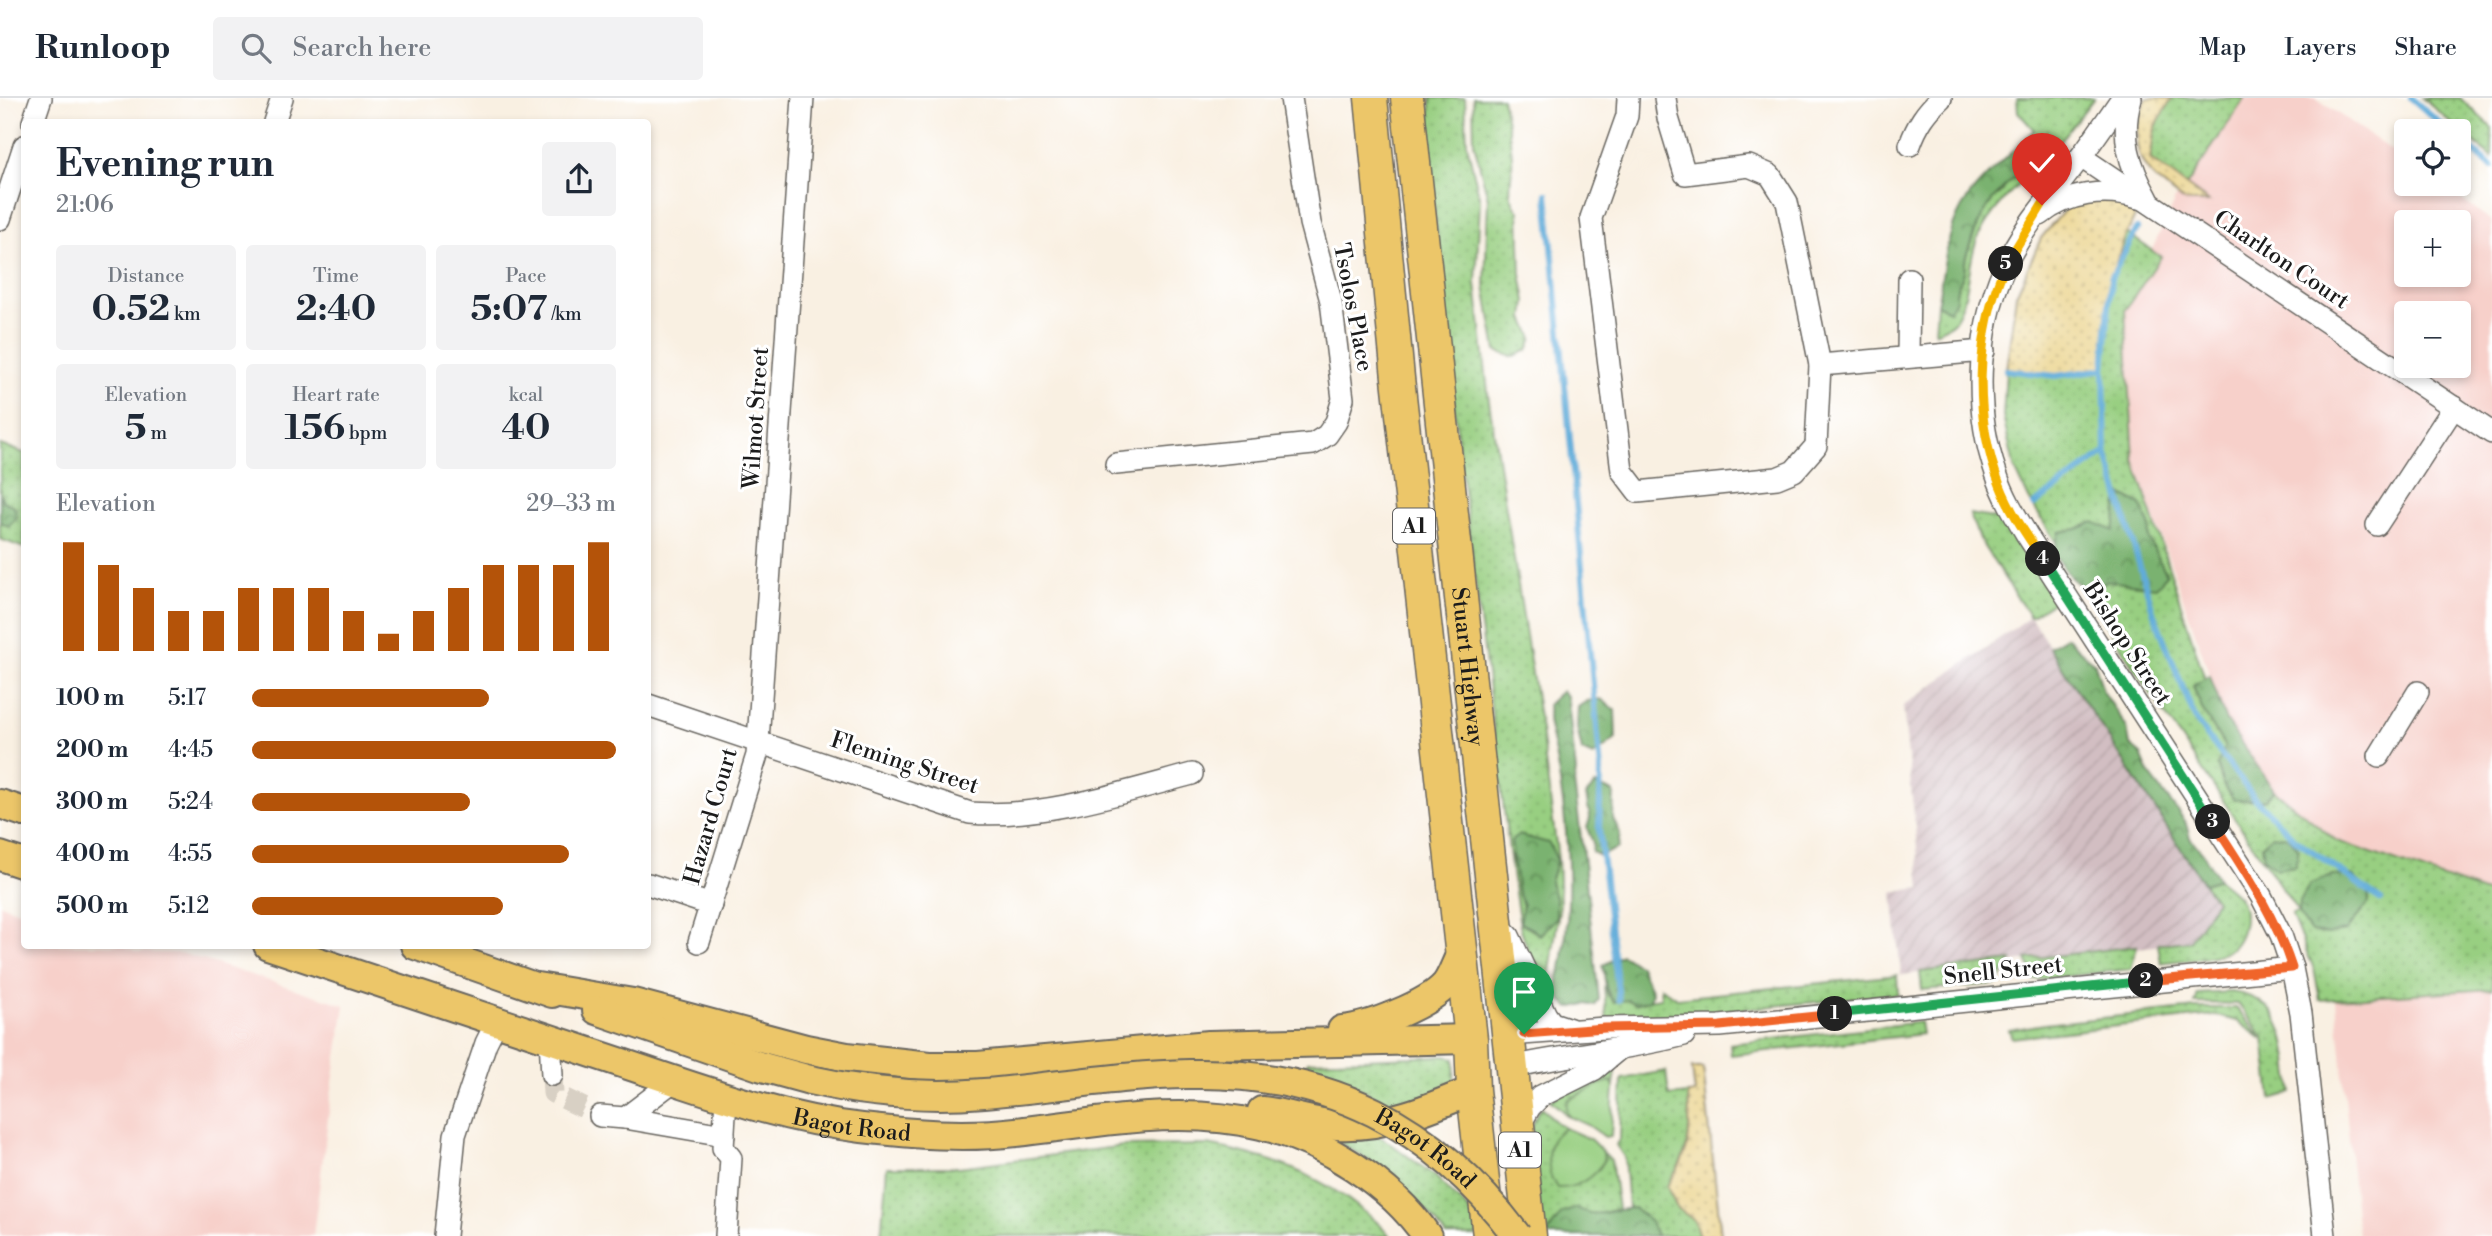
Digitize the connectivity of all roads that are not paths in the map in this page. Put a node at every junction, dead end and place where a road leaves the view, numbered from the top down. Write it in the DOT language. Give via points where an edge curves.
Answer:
graph roads {
  1 [pos="41,98"];
  2 [pos="282,98"];
  3 [pos="803,98"];
  4 [pos="1290,98"];
  5 [pos="1371,98"];
  6 [pos="1407,98"];
  7 [pos="1628,98"];
  8 [pos="1665,98"];
  9 [pos="1941,98"];
  10 [pos="2122,98"];
  11 [pos="2132,98"];
  12 [pos="34,119"];
  13 [pos="275,119"];
  14 [pos="1910,145"];
  15 [pos="21,155"];
  16 [pos="2081,157"];
  17 [pos="2150,202"];
  18 [pos="0,219"];
  19 [pos="2028,227"];
  20 [pos="1909,279"];
  21 [pos="1983,351"];
  22 [pos="1908,356"];
  23 [pos="1820,365"];
  24 [pos="2454,407"];
  25 [pos="2492,433"];
  26 [pos="1116,464"];
  27 [pos="2377,526"];
  28 [pos="2418,692"];
  29 [pos="651,706"];
  30 [pos="759,741"];
  31 [pos="2379,756"];
  32 [pos="1192,774"];
  33 [pos="0,804"];
  34 [pos="21,811"];
  35 [pos="0,856"];
  36 [pos="21,863"];
  37 [pos="651,885"];
  38 [pos="711,905"];
  39 [pos="1495,920"];
  40 [pos="699,942"];
  41 [pos="280,949"];
  42 [pos="427,949"];
  43 [pos="1461,954"];
  44 [pos="2292,968"];
  45 [pos="537,987"];
  46 [pos="497,1021"];
  47 [pos="1720,1026"];
  48 [pos="1573,1030"];
  49 [pos="1509,1035"];
  50 [pos="550,1039"];
  51 [pos="1471,1039"];
  52 [pos="1619,1049"];
  53 [pos="1080,1056"];
  54 [pos="1512,1067"];
  55 [pos="552,1075"];
  56 [pos="675,1080"];
  57 [pos="1473,1090"];
  58 [pos="726,1098"];
  59 [pos="600,1116"];
  60 [pos="1136,1116"];
  61 [pos="625,1118"];
  62 [pos="1518,1128"];
  63 [pos="723,1142"];
  64 [pos="445,1236"];
  65 [pos="726,1236"];
  66 [pos="1427,1236"];
  67 [pos="1489,1236"];
  68 [pos="1517,1236"];
  69 [pos="1530,1236"];
  70 [pos="2325,1236"];
  1 -- 12 [label="street"];
  2 -- 13 [label="street"];
  3 -- 30 [label="street, Wilmot Street"];
  4 -- 26 [label="street, Tsolos Place" via="1310,223 1331,301 1343,399 1336,422 1314,444"];
  5 -- 43 [label="highway, Stuart Highway / A1"];
  6 -- 39 [label="highway, Stuart Highway / A1"];
  7 -- 23 [label="street" via="1627,116 1591,218 1622,471 1639,492 1777,478 1794,471 1816,446"];
  8 -- 23 [label="street" via="1685,174 1749,166 1770,175 1787,202"];
  9 -- 14 [label="street" via="1925,113"];
  10 -- 16 [label="street, Bishop Street"];
  11 -- 17 [label="street" via="2127,151"];
  15 -- 18 [label="street"];
  16 -- 17 [label="street, Charlton Court"];
  16 -- 19 [label="street, Bishop Street"];
  17 -- 19 [label="street" via="2109,194 2071,198 2046,209"];
  17 -- 24 [label="street, Charlton Court"];
  19 -- 21 [label="street, Bishop Street" via="1996,290"];
  20 -- 22 [label="street"];
  21 -- 22 [label="street"];
  21 -- 44 [label="street, Bishop Street" via="1983,419 2006,500 2261,896"];
  22 -- 23 [label="street"];
  24 -- 25 [label="street, Charlton Court"];
  24 -- 27 [label="street"];
  28 -- 31 [label="street"];
  29 -- 30 [label="street, Fleming Street"];
  30 -- 32 [label="street, Fleming Street" via="978,814 1024,813"];
  30 -- 38 [label="street, Hazard Court" via="756,764"];
  33 -- 34 [label="main road"];
  35 -- 36 [label="main road"];
  37 -- 38 [label="street, Hazard Court"];
  38 -- 40 [label="street, Hazard Court"];
  39 -- 48 [label="street" via="1509,936 1546,1015 1552,1023"];
  39 -- 49 [label="highway, Stuart Highway / A1"];
  41 -- 46 [label="main road, Bagot Road"];
  42 -- 45 [label="main road, Bagot Road"];
  43 -- 51 [label="highway, Stuart Highway / A1"];
  43 -- 53 [label="main road" via="1446,983 1434,993 1366,1026 1142,1044"];
  44 -- 47 [label="street, Snell Street"];
  44 -- 70 [label="street, Bishop Street" via="2307,1058"];
  45 -- 53 [label="main road, Bagot Road" via="633,1003 806,1049 888,1063 978,1066"];
  45 -- 68 [label="main road, Bagot Road, bridge" via="759,1066 871,1092 984,1093 1187,1074 1237,1075 1321,1090 1356,1103 1451,1162"];
  46 -- 50 [label="main road, Bagot Road"];
  46 -- 64 [label="street" via="455,1135"];
  47 -- 48 [label="street, Snell Street"];
  47 -- 52 [label="street, Snell Street"];
  48 -- 49 [label="street, Snell Street"];
  49 -- 51 [label="highway"];
  49 -- 54 [label="highway, Stuart Highway / A1"];
  50 -- 55 [label="street"];
  50 -- 56 [label="main road, Bagot Road"];
  51 -- 53 [label="main road, Bagot Road" via="1209,1045"];
  51 -- 57 [label="highway, Stuart Highway / A1"];
  52 -- 54 [label="street, Snell Street"];
  52 -- 62 [label="street" via="1595,1069 1541,1096"];
  54 -- 57 [label="highway"];
  54 -- 62 [label="highway, Stuart Highway / A1"];
  56 -- 58 [label="main road, Bagot Road"];
  56 -- 61 [label="street"];
  57 -- 60 [label="main road" via="1412,1114 1353,1125 1192,1104"];
  57 -- 67 [label="highway, Stuart Highway / A1"];
  58 -- 60 [label="main road, Bagot Road" via="826,1123 928,1135 1013,1133"];
  58 -- 63 [label="street"];
  59 -- 61 [label="street"];
  60 -- 66 [label="main road, Bagot Road" via="1221,1117 1312,1143 1351,1164 1406,1210"];
  61 -- 63 [label="street"];
  62 -- 69 [label="highway, Stuart Highway / A1"];
  63 -- 65 [label="street" via="730,1158"];
}
